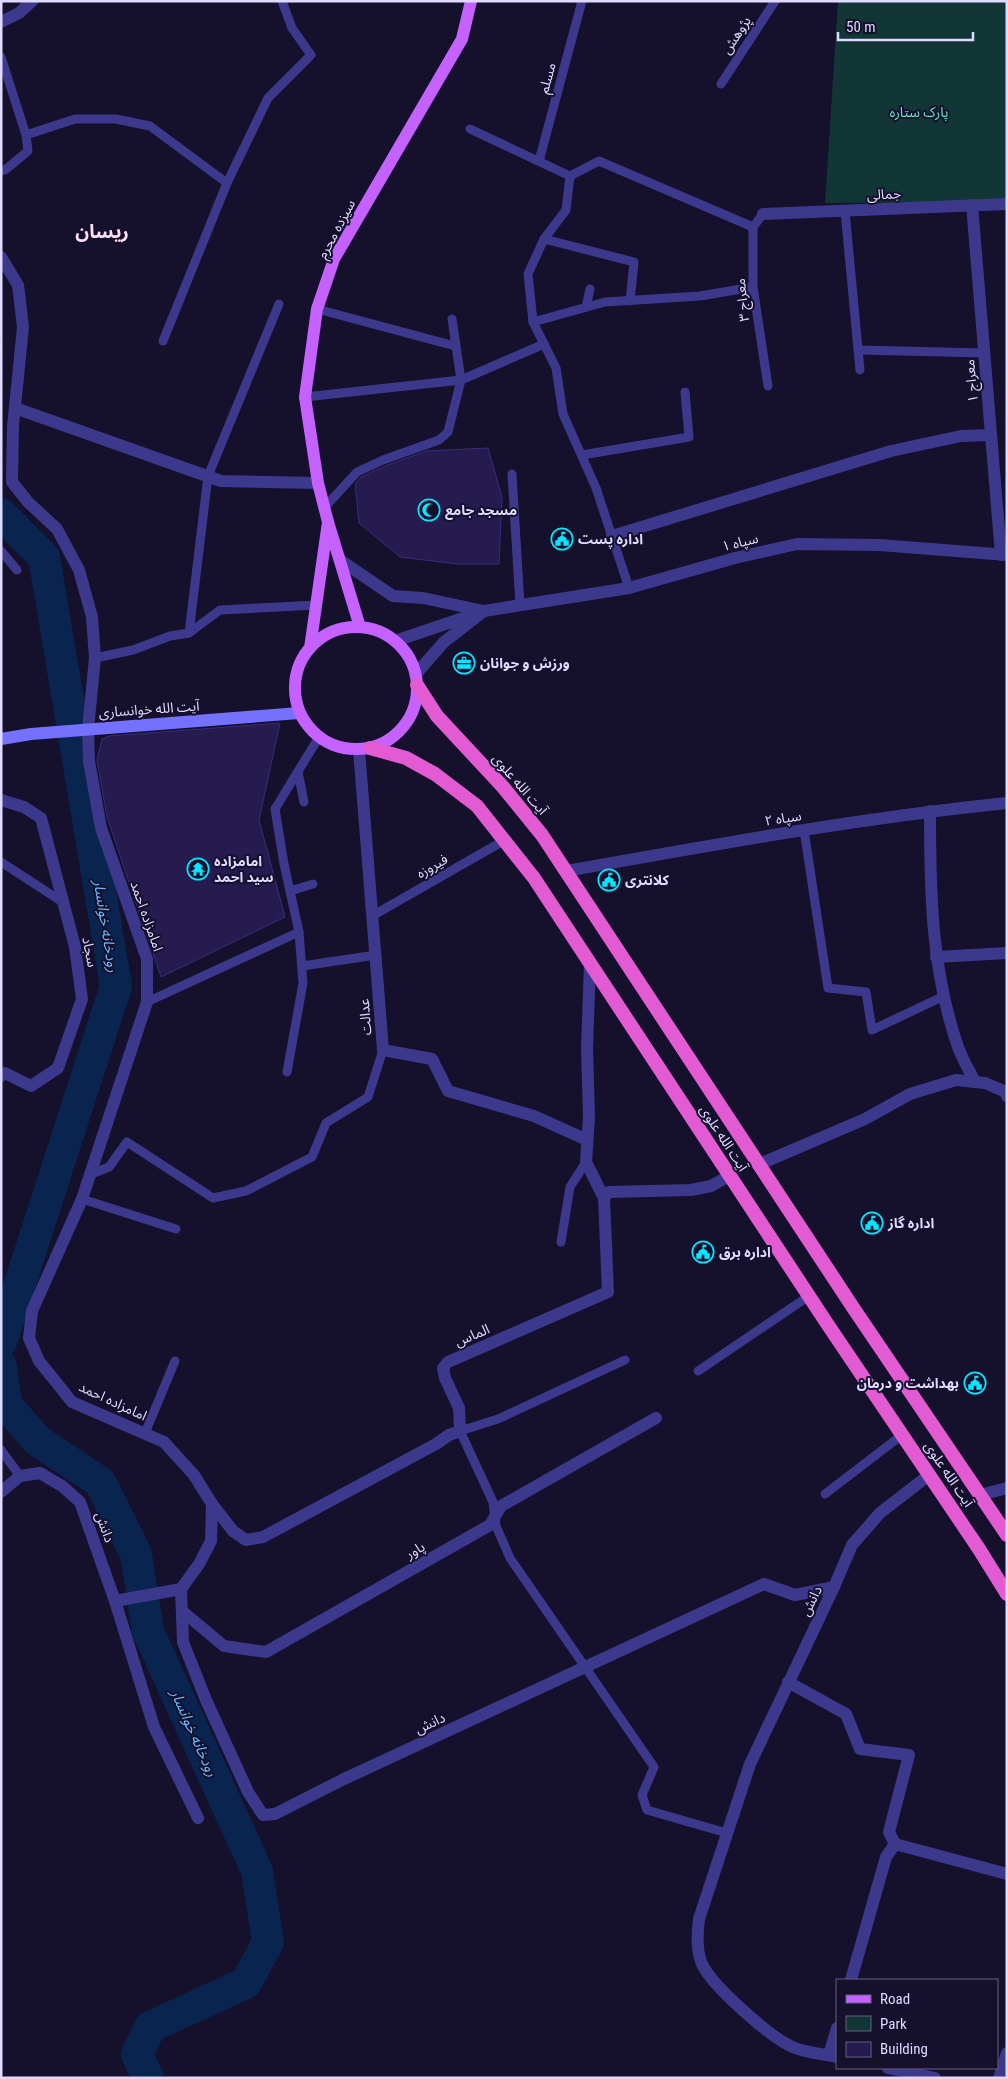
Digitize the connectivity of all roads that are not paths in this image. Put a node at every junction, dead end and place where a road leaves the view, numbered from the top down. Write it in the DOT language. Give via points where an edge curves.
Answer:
graph roads {
  1 [pos="32,1"];
  2 [pos="282,1"];
  3 [pos="471,1"];
  4 [pos="582,1"];
  5 [pos="774,1"];
  6 [pos="18,7"];
  7 [pos="1,22"];
  8 [pos="1,57"];
  9 [pos="721,84"];
  10 [pos="470,130"];
  11 [pos="26,135"];
  12 [pos="538,162"];
  13 [pos="1,171"];
  14 [pos="570,176"];
  15 [pos="228,183"];
  16 [pos="1007,204"];
  17 [pos="972,205"];
  18 [pos="845,211"];
  19 [pos="763,214"];
  20 [pos="753,227"];
  21 [pos="544,239"];
  22 [pos="1,257"];
  23 [pos="753,287"];
  24 [pos="590,290"];
  25 [pos="630,301"];
  26 [pos="278,304"];
  27 [pos="586,307"];
  28 [pos="317,309"];
  29 [pos="452,319"];
  30 [pos="533,322"];
  31 [pos="163,341"];
  32 [pos="544,344"];
  33 [pos="455,346"];
  34 [pos="858,350"];
  35 [pos="984,354"];
  36 [pos="860,370"];
  37 [pos="461,380"];
  38 [pos="768,386"];
  39 [pos="685,392"];
  40 [pos="305,397"];
  41 [pos="15,408"];
  42 [pos="991,435"];
  43 [pos="582,455"];
  44 [pos="512,474"];
  45 [pos="208,476"];
  46 [pos="318,483"];
  47 [pos="324,508"];
  48 [pos="328,522"];
  49 [pos="612,536"];
  50 [pos="1,551"];
  51 [pos="1004,555"];
  52 [pos="340,560"];
  53 [pos="17,570"];
  54 [pos="629,588"];
  55 [pos="316,605"];
  56 [pos="520,605"];
  57 [pos="484,611"];
  58 [pos="360,627"];
  59 [pos="189,633"];
  60 [pos="394,641"];
  61 [pos="310,648"];
  62 [pos="95,658"];
  63 [pos="416,680"];
  64 [pos="300,713"];
  65 [pos="88,729"];
  66 [pos="319,738"];
  67 [pos="1,739"];
  68 [pos="365,749"];
  69 [pos="298,772"];
  70 [pos="1,800"];
  71 [pos="304,802"];
  72 [pos="1007,803"];
  73 [pos="930,811"];
  74 [pos="804,830"];
  75 [pos="505,840"];
  76 [pos="1,862"];
  77 [pos="566,871"];
  78 [pos="313,884"];
  79 [pos="290,891"];
  80 [pos="64,903"];
  81 [pos="372,916"];
  82 [pos="299,932"];
  83 [pos="1007,953"];
  84 [pos="376,955"];
  85 [pos="936,957"];
  86 [pos="590,964"];
  87 [pos="302,966"];
  88 [pos="944,996"];
  89 [pos="147,1002"];
  90 [pos="383,1050"];
  91 [pos="287,1072"];
  92 [pos="1,1076"];
  93 [pos="975,1082"];
  94 [pos="1007,1096"];
  95 [pos="587,1140"];
  96 [pos="586,1162"];
  97 [pos="760,1164"];
  98 [pos="90,1175"];
  99 [pos="729,1176"];
  100 [pos="604,1198"];
  101 [pos="82,1199"];
  102 [pos="176,1229"];
  103 [pos="561,1242"];
  104 [pos="809,1296"];
  105 [pos="625,1360"];
  106 [pos="175,1361"];
  107 [pos="698,1371"];
  108 [pos="656,1418"];
  109 [pos="460,1431"];
  110 [pos="145,1433"];
  111 [pos="902,1434"];
  112 [pos="1,1450"];
  113 [pos="929,1475"];
  114 [pos="20,1476"];
  115 [pos="1007,1488"];
  116 [pos="1,1492"];
  117 [pos="825,1494"];
  118 [pos="980,1495"];
  119 [pos="212,1504"];
  120 [pos="495,1516"];
  121 [pos="1007,1535"];
  122 [pos="834,1587"];
  123 [pos="181,1589"];
  124 [pos="1007,1594"];
  125 [pos="115,1601"];
  126 [pos="182,1612"];
  127 [pos="585,1667"];
  128 [pos="788,1682"];
  129 [pos="198,1818"];
  130 [pos="727,1833"];
  131 [pos="895,1844"];
  132 [pos="1007,1874"];
  133 [pos="851,1979"];
  134 [pos="836,2035"];
  135 [pos="1007,2054"];
  136 [pos="833,2056"];
  137 [pos="893,2069"];
  138 [pos="935,2078"];
  139 [pos="999,2078"];
  1 -- 6 [label="street"];
  2 -- 15 [label="lane" via="292,28 312,55 268,98"];
  3 -- 28 [label="main road, سیزده محرم" via="462,39 334,259"];
  4 -- 12 [label="lane, مسلم"];
  5 -- 9 [label="lane, پژوهش"];
  6 -- 7 [label="street"];
  8 -- 11 [label="lane"];
  10 -- 12 [label="lane"];
  11 -- 13 [label="lane" via="28,151"];
  11 -- 15 [label="lane" via="75,119 116,119 150,126"];
  12 -- 14 [label="lane"];
  14 -- 20 [label="lane" via="599,161"];
  14 -- 21 [label="lane" via="566,210"];
  15 -- 31 [label="lane"];
  16 -- 17 [label="street, جمالی"];
  17 -- 18 [label="street, جمالی"];
  17 -- 35 [label="street, معراج ۱"];
  18 -- 19 [label="street, جمالی"];
  18 -- 34 [label="lane"];
  19 -- 20 [label="lane"];
  20 -- 23 [label="lane, معراج ۳"];
  21 -- 25 [label="lane" via="634,262"];
  21 -- 30 [label="lane" via="528,274"];
  22 -- 41 [label="street, امامزاده احمد" via="18,284 23,327"];
  23 -- 25 [label="lane" via="700,296"];
  23 -- 38 [label="lane, معراج ۳"];
  24 -- 27 [label="lane"];
  25 -- 27 [label="lane"];
  26 -- 45 [label="lane"];
  27 -- 30 [label="lane"];
  28 -- 33 [label="lane"];
  28 -- 40 [label="main road, سیزده محرم"];
  29 -- 33 [label="lane"];
  30 -- 32 [label="lane"];
  32 -- 37 [label="lane"];
  32 -- 43 [label="lane" via="556,368 563,414"];
  33 -- 37 [label="lane"];
  34 -- 35 [label="lane"];
  34 -- 36 [label="lane"];
  35 -- 42 [label="street, معراج ۱"];
  37 -- 40 [label="lane"];
  37 -- 47 [label="lane" via="448,432 444,436 357,472"];
  39 -- 43 [label="lane" via="689,437"];
  40 -- 46 [label="main road, سیزده محرم"];
  41 -- 45 [label="street"];
  41 -- 62 [label="street, امامزاده احمد" via="12,482 57,529 79,570 92,617"];
  42 -- 49 [label="street" via="961,436 892,451"];
  42 -- 51 [label="street, معراج ۱"];
  43 -- 49 [label="lane"];
  44 -- 56 [label="lane"];
  45 -- 46 [label="street" via="221,481"];
  45 -- 59 [label="lane"];
  46 -- 47 [label="main road, سیزده محرم"];
  47 -- 48 [label="main road, سیزده محرم"];
  48 -- 52 [label="main road, سیزده محرم"];
  48 -- 55 [label="main road"];
  49 -- 54 [label="lane"];
  50 -- 53 [label="lane"];
  51 -- 54 [label="street, سپاه ۱" via="880,545 797,544"];
  52 -- 57 [label="street" via="392,596 423,598"];
  52 -- 58 [label="main road, سیزده محرم"];
  54 -- 56 [label="street, سپاه ۱"];
  55 -- 59 [label="lane" via="220,610"];
  55 -- 61 [label="main road"];
  56 -- 57 [label="street, سپاه ۱"];
  57 -- 60 [label="street"];
  57 -- 63 [label="street" via="444,642"];
  58 -- 60 [label="main road" via="379,632"];
  58 -- 61 [label="main road" via="332,631"];
  59 -- 62 [label="lane"];
  60 -- 63 [label="main road" via="408,656"];
  61 -- 64 [label="main road" via="300,662 295,679"];
  62 -- 65 [label="street, امامزاده احمد"];
  63 -- 68 [label="main road" via="415,702 399,732 386,742"];
  63 -- 77 [label="highway, آیت الله علوی" via="437,716 503,787"];
  64 -- 65 [label="main road, آیت الله خوانساری"];
  64 -- 66 [label="main road"];
  65 -- 67 [label="main road, آیت الله خوانساری"];
  65 -- 89 [label="street, امامزاده احمد" via="89,760 101,828 147,959"];
  66 -- 68 [label="main road" via="338,747"];
  66 -- 69 [label="lane"];
  68 -- 75 [label="highway, آیت الله علوی" via="406,758 435,774 477,806"];
  68 -- 81 [label="street, عدالت"];
  69 -- 71 [label="lane"];
  69 -- 79 [label="lane" via="275,810"];
  70 -- 80 [label="street, سجاد" via="24,807 41,818"];
  72 -- 73 [label="street, سپاه ۲"];
  73 -- 74 [label="street, سپاه ۲"];
  73 -- 85 [label="street" via="930,890"];
  74 -- 77 [label="street, سپاه ۲"];
  74 -- 88 [label="lane" via="828,988 866,992 872,1030"];
  75 -- 81 [label="lane, فیروزه"];
  75 -- 86 [label="highway, آیت الله علوی"];
  76 -- 80 [label="lane"];
  77 -- 97 [label="highway, آیت الله علوی"];
  78 -- 79 [label="lane"];
  79 -- 82 [label="lane"];
  80 -- 92 [label="street, سجاد" via="75,948 82,999 58,1068 31,1086 5,1073"];
  81 -- 84 [label="street, عدالت"];
  82 -- 87 [label="lane"];
  82 -- 89 [label="lane"];
  83 -- 85 [label="street"];
  84 -- 87 [label="lane"];
  84 -- 90 [label="street, عدالت"];
  85 -- 88 [label="street"];
  86 -- 95 [label="street"];
  86 -- 99 [label="highway, آیت الله علوی"];
  87 -- 91 [label="lane" via="303,982"];
  88 -- 93 [label="street" via="957,1045"];
  89 -- 98 [label="street, امامزاده احمد"];
  90 -- 95 [label="street, عدالت" via="432,1059 448,1091 534,1116"];
  90 -- 98 [label="lane" via="368,1096 326,1123 312,1157 246,1191 213,1198 127,1142 109,1167"];
  93 -- 94 [label="street" via="1006,1092"];
  93 -- 97 [label="street" via="956,1080 910,1094 864,1119"];
  95 -- 96 [label="street"];
  96 -- 100 [label="street"];
  96 -- 103 [label="lane" via="570,1188"];
  97 -- 118 [label="highway, آیت الله علوی"];
  98 -- 101 [label="street, امامزاده احمد"];
  99 -- 100 [label="street" via="711,1186 691,1190 609,1192"];
  99 -- 104 [label="highway, آیت الله علوی"];
  100 -- 109 [label="street, الماس" via="608,1292 448,1362 444,1368 445,1378 459,1408"];
  101 -- 102 [label="lane"];
  101 -- 110 [label="street, امامزاده احمد" via="32,1311 29,1338 38,1362 72,1402"];
  104 -- 107 [label="lane"];
  104 -- 111 [label="highway, آیت الله علوی"];
  105 -- 109 [label="lane" via="498,1420"];
  106 -- 110 [label="lane"];
  108 -- 120 [label="street, پاور" via="501,1506"];
  109 -- 119 [label="street" via="263,1538 246,1540 233,1531"];
  109 -- 120 [label="lane" via="494,1502"];
  110 -- 119 [label="street, امامزاده احمد" via="164,1442 194,1475"];
  111 -- 113 [label="highway, آیت الله علوی"];
  111 -- 117 [label="lane"];
  112 -- 114 [label="lane"];
  113 -- 122 [label="street, دانش" via="880,1513 857,1539"];
  113 -- 124 [label="highway, آیت الله علوی"];
  114 -- 116 [label="street"];
  114 -- 125 [label="street, دانش" via="40,1473 80,1502"];
  115 -- 118 [label="street"];
  118 -- 121 [label="highway, آیت الله علوی"];
  119 -- 123 [label="street" via="211,1541"];
  120 -- 126 [label="street, پاور" via="490,1525 266,1652 224,1646"];
  120 -- 127 [label="lane" via="510,1558"];
  122 -- 127 [label="street, دانش" via="795,1595 764,1584"];
  122 -- 128 [label="street, دانش"];
  123 -- 125 [label="street"];
  123 -- 126 [label="street, دانش"];
  125 -- 129 [label="street, دانش" via="154,1727"];
  126 -- 127 [label="street, دانش" via="183,1642 206,1700 244,1784 263,1815 275,1814"];
  127 -- 130 [label="lane" via="654,1767 642,1795 647,1810"];
  128 -- 130 [label="street, دانش" via="750,1764"];
  128 -- 131 [label="street" via="846,1714 860,1749 909,1755 889,1832"];
  130 -- 136 [label="street, دانش" via="699,1919 697,1938 702,1964 725,1994 756,2022 795,2048"];
  131 -- 132 [label="street"];
  131 -- 133 [label="street" via="886,1857"];
  134 -- 136 [label="street"];
  135 -- 139 [label="street"];
  137 -- 138 [label="street"];
}
